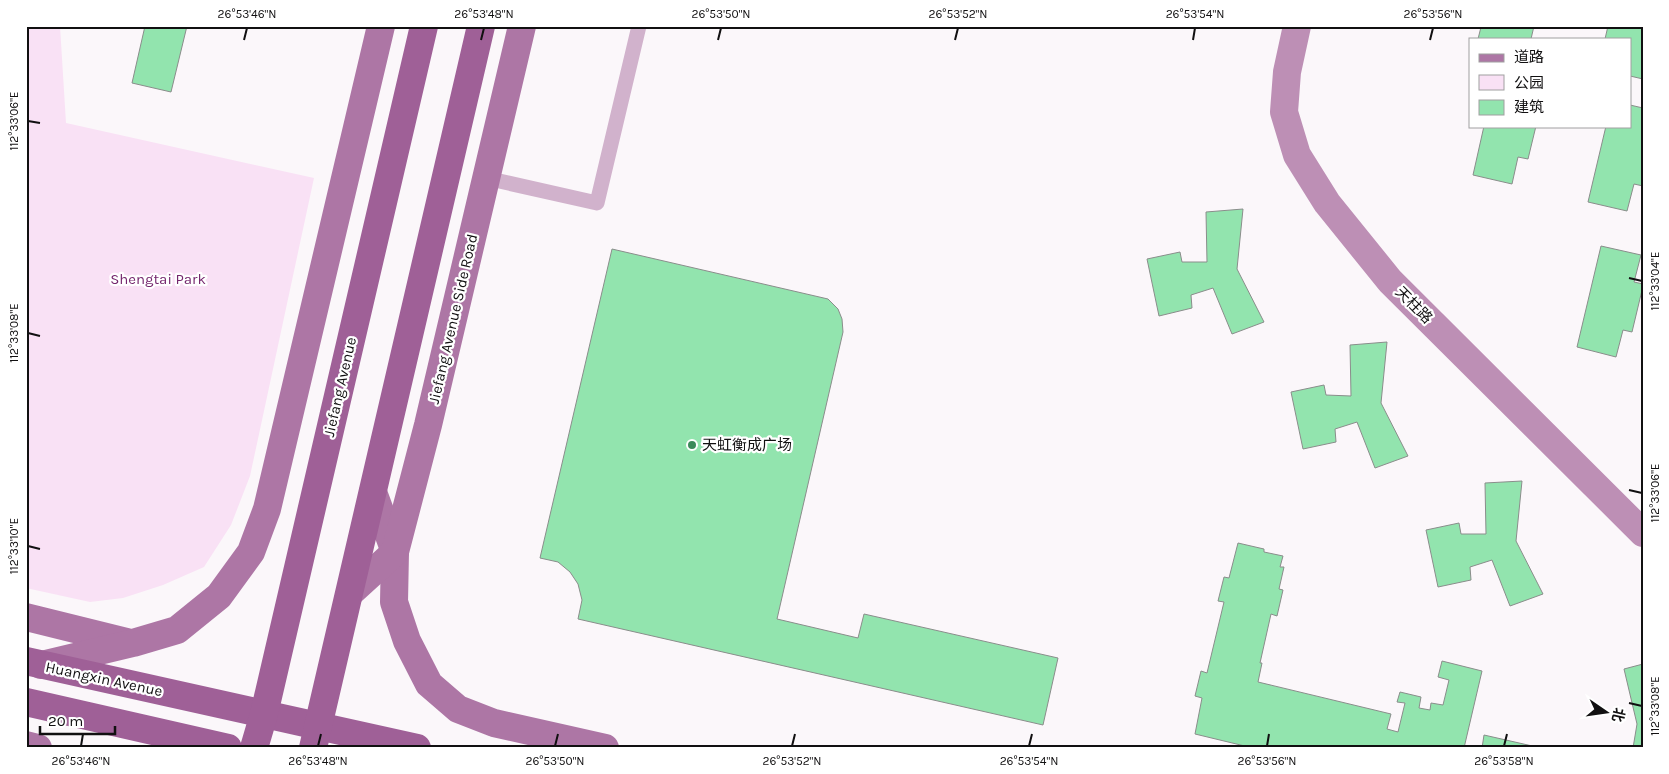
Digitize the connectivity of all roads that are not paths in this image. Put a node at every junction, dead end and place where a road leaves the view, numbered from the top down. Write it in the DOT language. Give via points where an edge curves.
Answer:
graph roads {
  1 [pos="381,26"];
  2 [pos="424,26"];
  3 [pos="481,26"];
  4 [pos="522,26"];
  5 [pos="639,26"];
  6 [pos="1297,26"];
  7 [pos="486,178"];
  8 [pos="374,492"];
  9 [pos="1643,533"];
  10 [pos="394,552"];
  11 [pos="350,593"];
  12 [pos="26,617"];
  13 [pos="134,643"];
  14 [pos="34,663"];
  15 [pos="26,702"];
  16 [pos="264,714"];
  17 [pos="316,737"];
  18 [pos="26,745"];
  19 [pos="38,748"];
  20 [pos="228,748"];
  21 [pos="254,748"];
  22 [pos="417,748"];
  23 [pos="605,748"];
  1 -- 13 [label="main road" via="267,509 251,552 219,596 177,630"];
  2 -- 16 [label="highway, Jiefang Avenue"];
  3 -- 8 [label="highway"];
  4 -- 7 [label="main road, Jiefang Avenue Side Road"];
  5 -- 7 [label="lane" via="597,203"];
  6 -- 9 [label="street, 天柱路" via="1287,72 1284,112 1297,155 1327,203 1390,281"];
  7 -- 10 [label="main road, Jiefang Avenue Side Road" via="428,425"];
  8 -- 10 [label="main road"];
  8 -- 11 [label="highway"];
  10 -- 11 [label="main road"];
  10 -- 23 [label="main road" via="394,602 407,641 428,684 458,709 494,723"];
  11 -- 17 [label="highway"];
  12 -- 13 [label="main road"];
  13 -- 14 [label="main road"];
  14 -- 16 [label="highway, Huangxin Avenue"];
  15 -- 20 [label="highway"];
  16 -- 17 [label="highway, Huangxin Avenue"];
  16 -- 21 [label="highway, Jiefang Avenue"];
  17 -- 22 [label="highway, Huangxin Avenue"];
  18 -- 19 [label="main road"];
}
